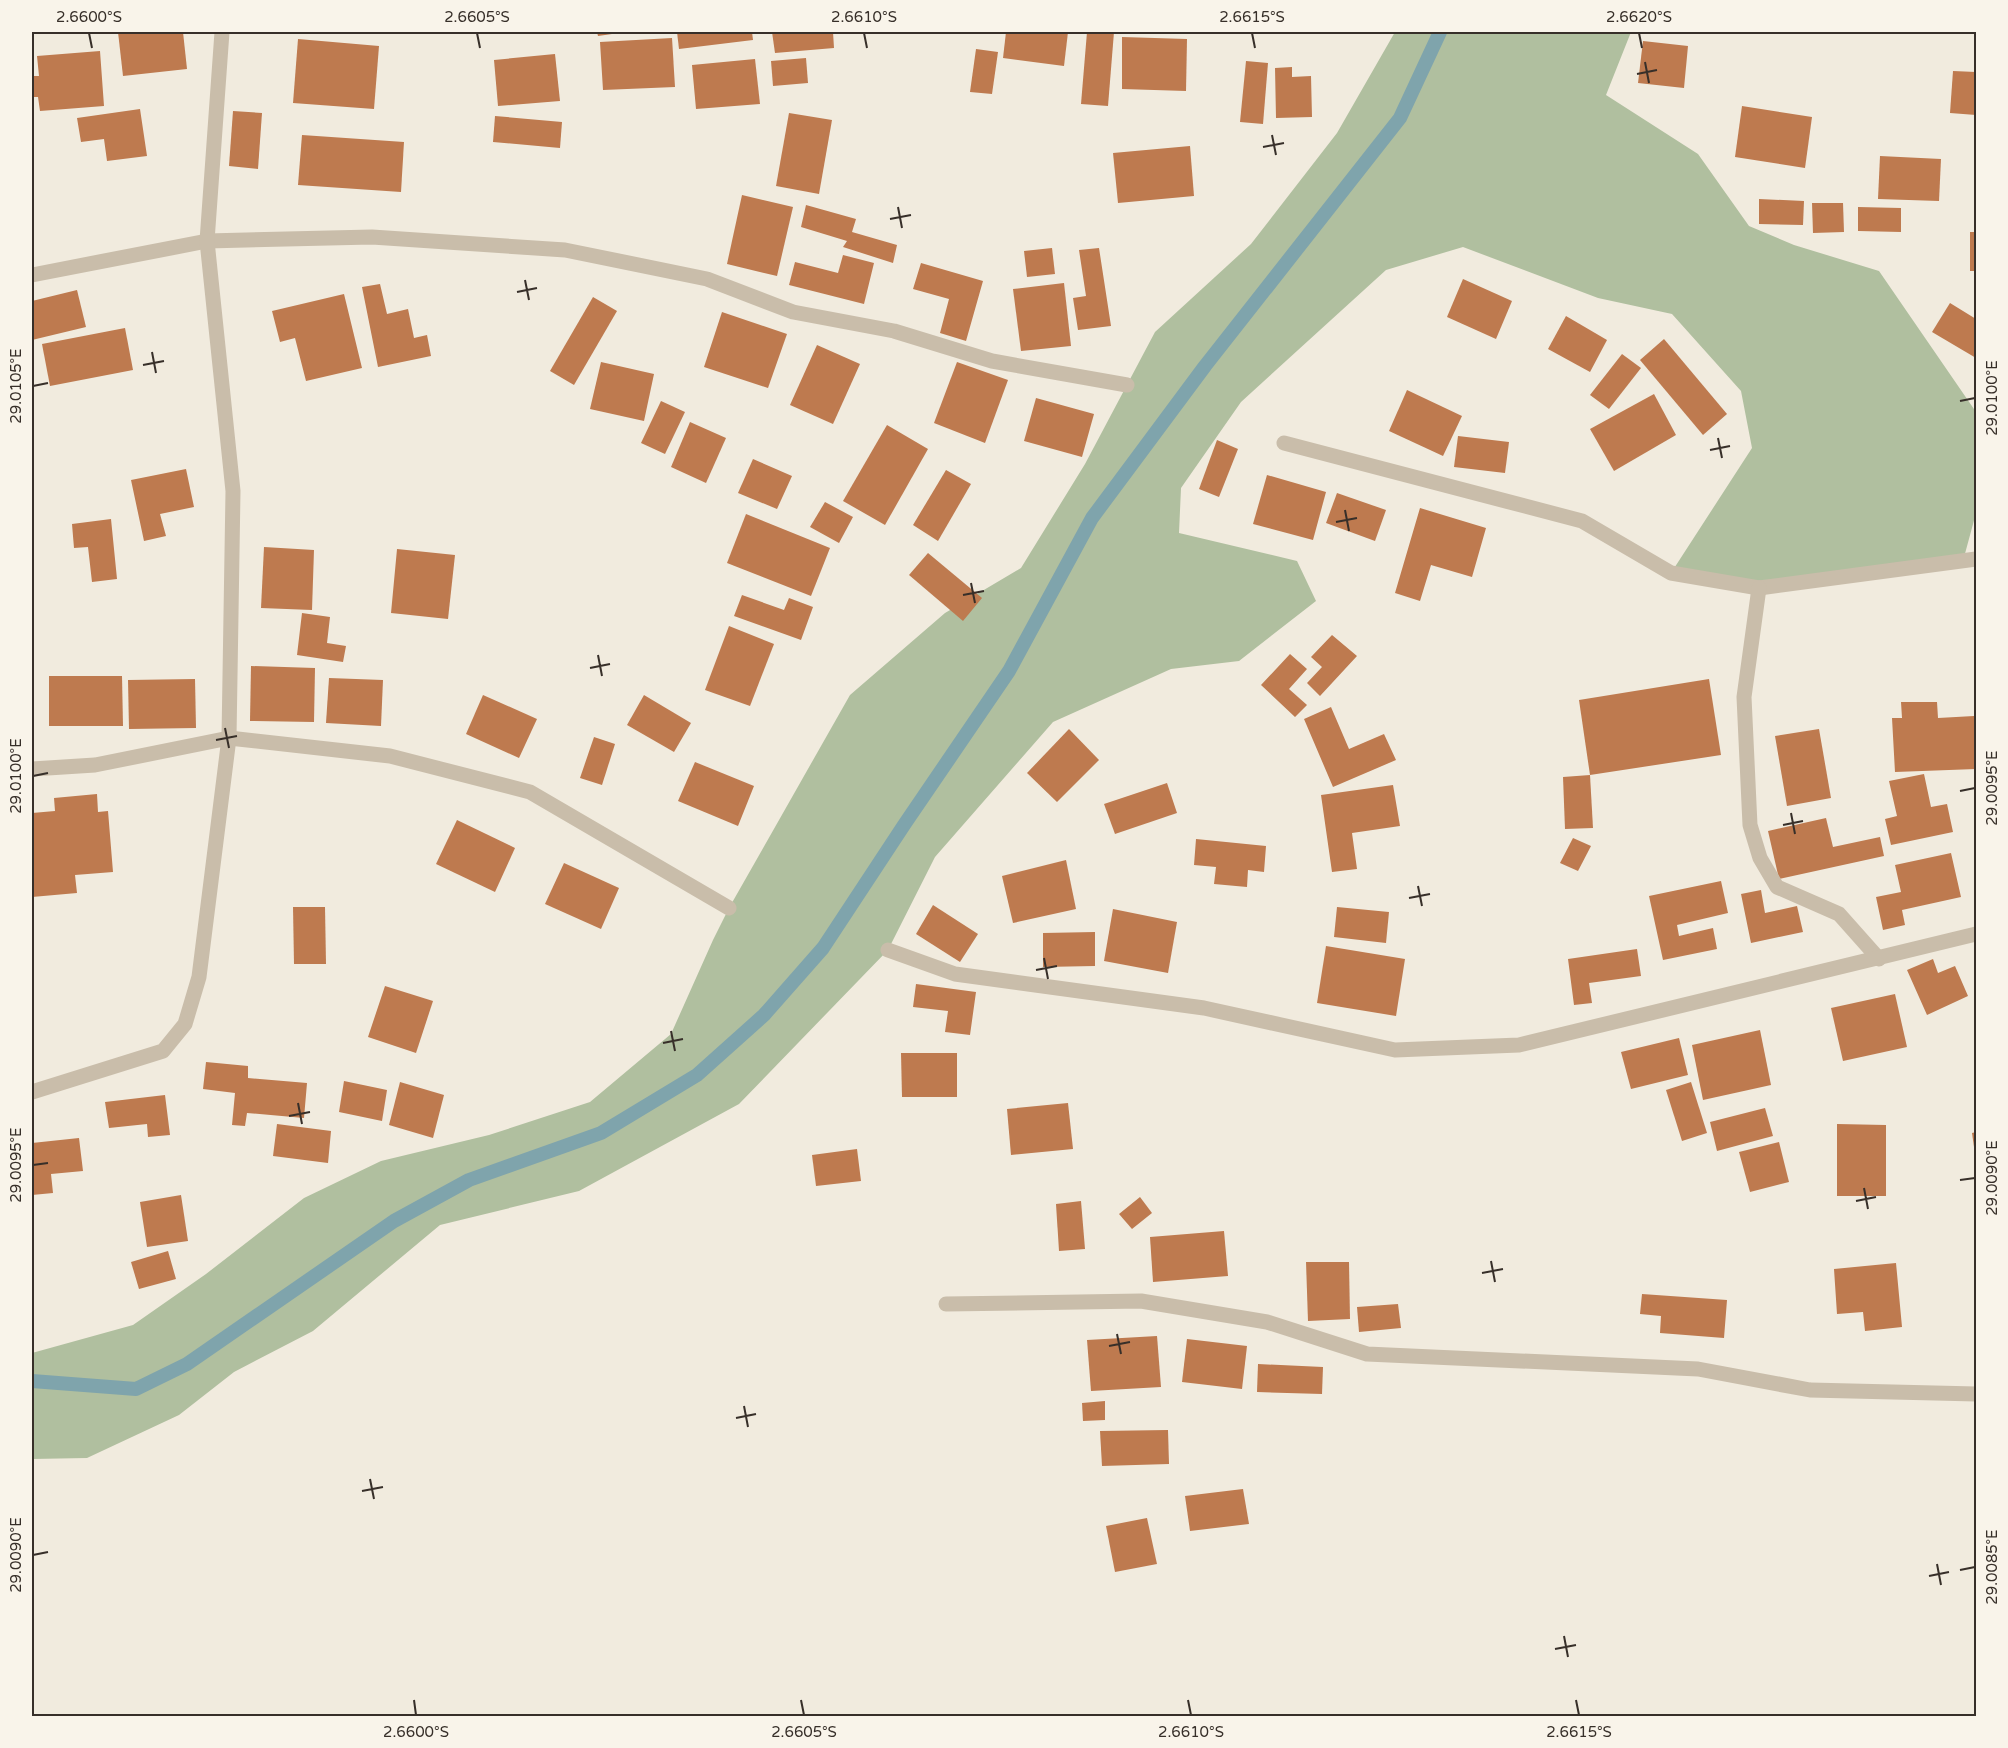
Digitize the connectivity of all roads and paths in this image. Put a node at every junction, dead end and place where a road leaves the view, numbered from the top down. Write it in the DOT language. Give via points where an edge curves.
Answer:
graph roads {
  1 [pos="222,32"];
  2 [pos="207,242"];
  3 [pos="32,275"];
  4 [pos="1127,385"];
  5 [pos="1284,443"];
  6 [pos="1977,559"];
  7 [pos="1759,588"];
  8 [pos="229,738"];
  9 [pos="32,769"];
  10 [pos="729,908"];
  11 [pos="1977,934"];
  12 [pos="888,950"];
  13 [pos="1879,958"];
  14 [pos="32,1092"];
  15 [pos="946,1304"];
  16 [pos="1977,1394"];
  1 -- 2 [label="street"];
  2 -- 3 [label="street"];
  2 -- 4 [label="street" via="372,237 565,250 707,279 793,312 894,331 992,361"];
  2 -- 8 [label="street" via="233,491"];
  5 -- 7 [label="street" via="1582,521 1671,573"];
  6 -- 7 [label="street"];
  7 -- 13 [label="street" via="1744,696 1750,825 1760,858 1777,887 1839,914"];
  8 -- 9 [label="street" via="95,765"];
  8 -- 10 [label="street" via="390,756 530,792"];
  8 -- 14 [label="street" via="199,977 185,1024 163,1051"];
  11 -- 13 [label="street"];
  12 -- 13 [label="street" via="955,974 1204,1008 1395,1050 1519,1045"];
  15 -- 16 [label="street" via="1141,1301 1267,1322 1367,1354 1698,1369 1810,1390"];
}
